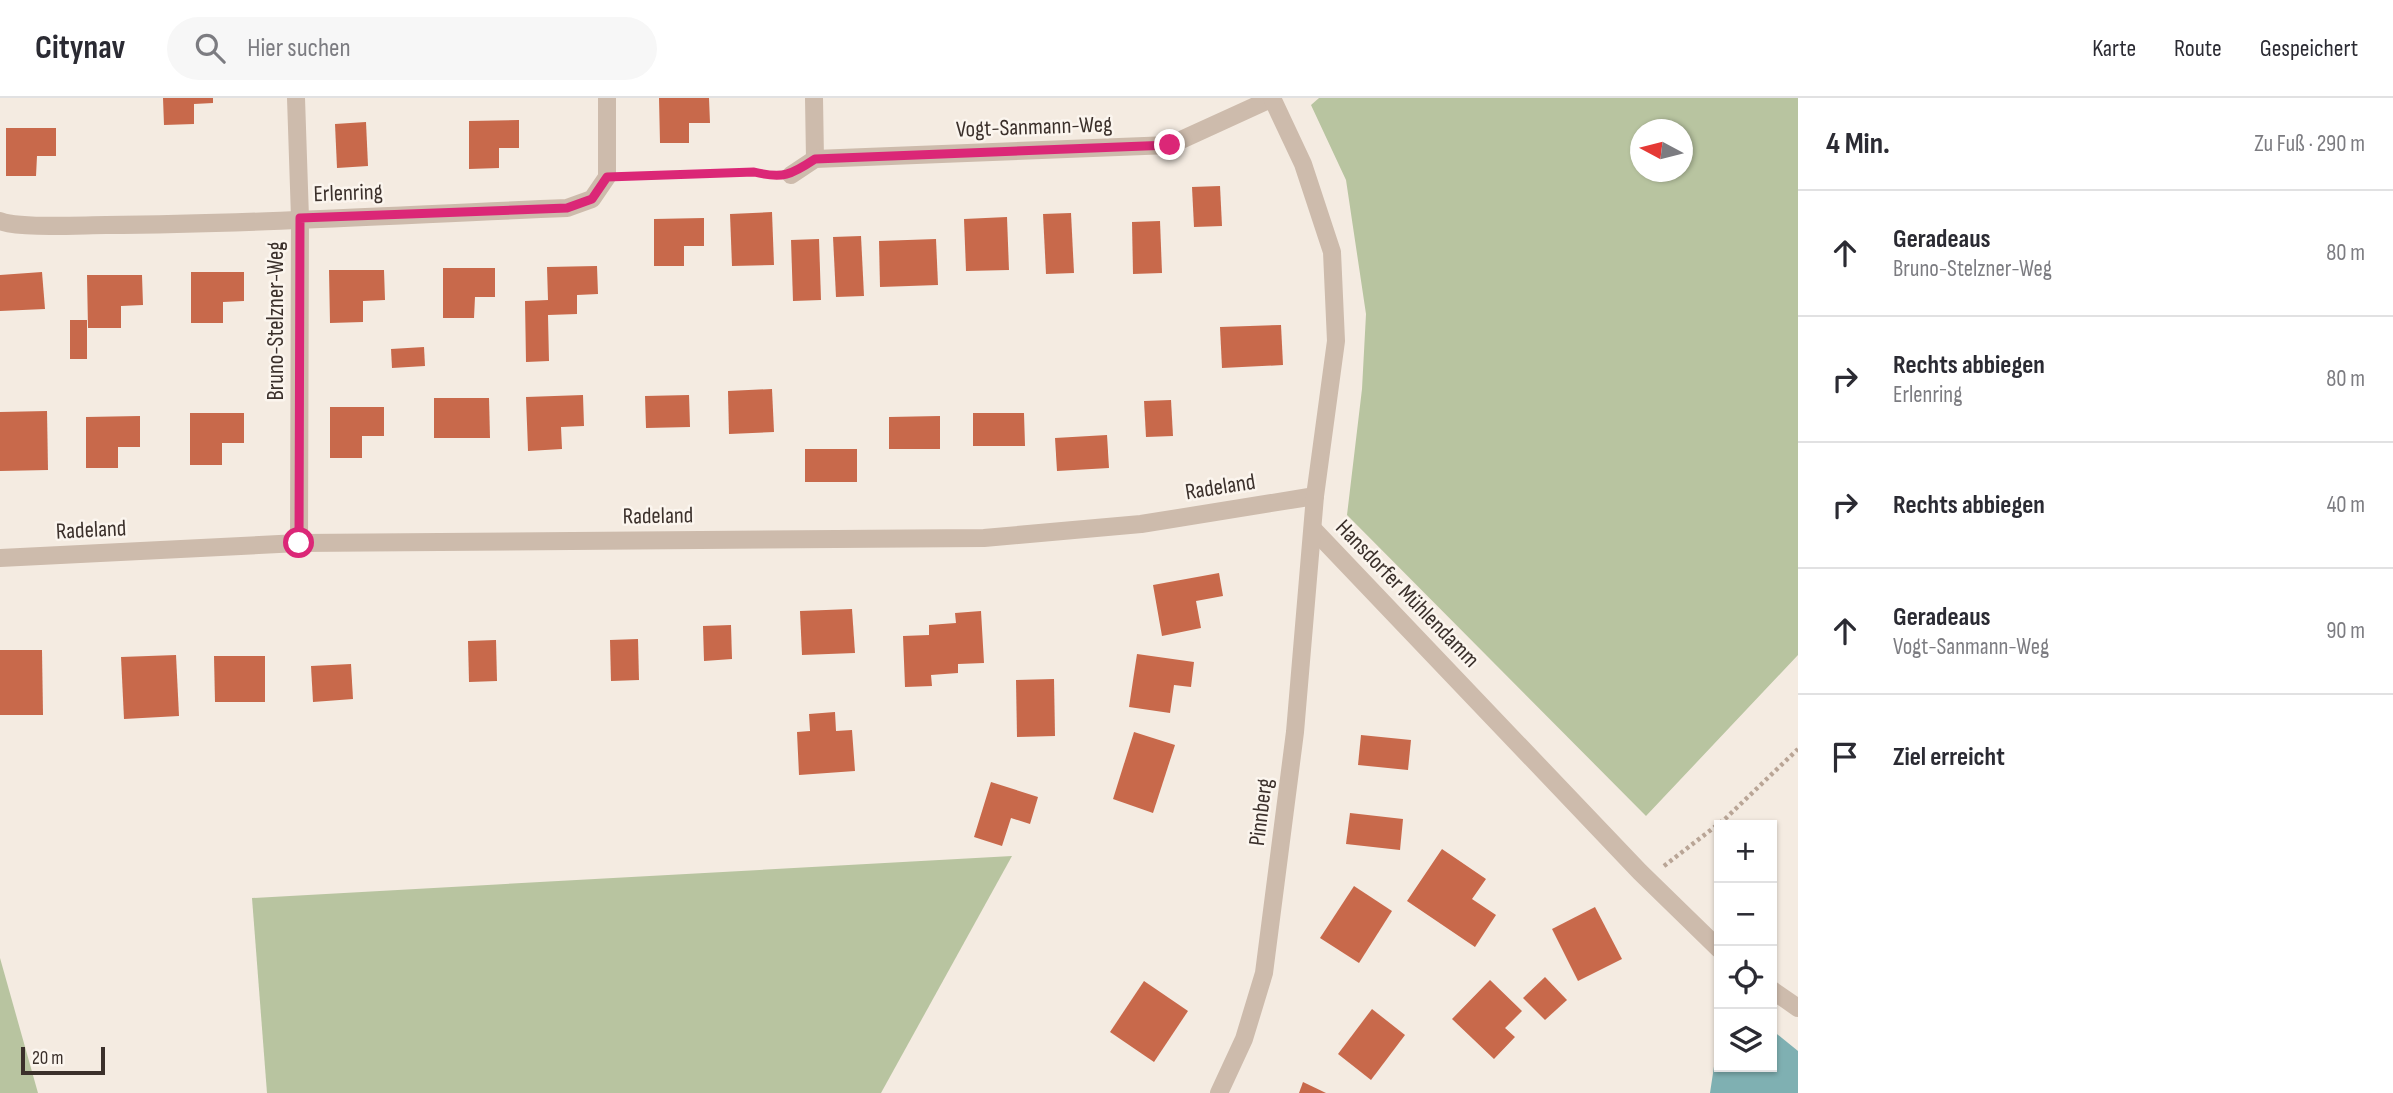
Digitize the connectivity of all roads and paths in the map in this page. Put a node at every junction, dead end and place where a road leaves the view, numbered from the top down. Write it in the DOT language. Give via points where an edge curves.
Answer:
graph roads {
  1 [pos="296,98"];
  2 [pos="607,98"];
  3 [pos="814,98"];
  4 [pos="1273,98"];
  5 [pos="815,159"];
  6 [pos="791,174"];
  7 [pos="607,177"];
  8 [pos="300,218"];
  9 [pos="0,221"];
  10 [pos="1315,496"];
  11 [pos="1313,529"];
  12 [pos="299,543"];
  13 [pos="0,558"];
  14 [pos="1798,749"];
  15 [pos="1640,872"];
  16 [pos="1716,946"];
  17 [pos="1777,993"];
  18 [pos="1798,1008"];
  19 [pos="1219,1093"];
  1 -- 8 [label="street, Bruno-Stelzner-Weg"];
  2 -- 7 [label="street"];
  3 -- 5 [label="street"];
  4 -- 5 [label="street, Vogt-Sanmann-Weg" via="1170,145"];
  4 -- 10 [label="street, Hansdorfer Mühlendamm" via="1304,164 1332,251 1336,341"];
  5 -- 6 [label="street, Vogt-Sanmann-Weg"];
  6 -- 7 [label="path"];
  7 -- 8 [label="street, Erlenring" via="592,199 567,208"];
  8 -- 9 [label="street, Erlenring" via="190,225"];
  8 -- 12 [label="street, Bruno-Stelzner-Weg"];
  10 -- 11 [label="street, Hansdorfer Mühlendamm"];
  10 -- 12 [label="street, Radeland" via="1141,524 984,538"];
  11 -- 15 [label="street, Hansdorfer Mühlendamm"];
  11 -- 19 [label="street, Pinnberg" via="1295,732 1264,973 1244,1039"];
  12 -- 13 [label="street, Radeland"];
  14 -- 15 [label="path" via="1726,819 1664,866"];
  15 -- 16 [label="street, Hansdorfer Mühlendamm"];
  17 -- 18 [label="street"];
}
